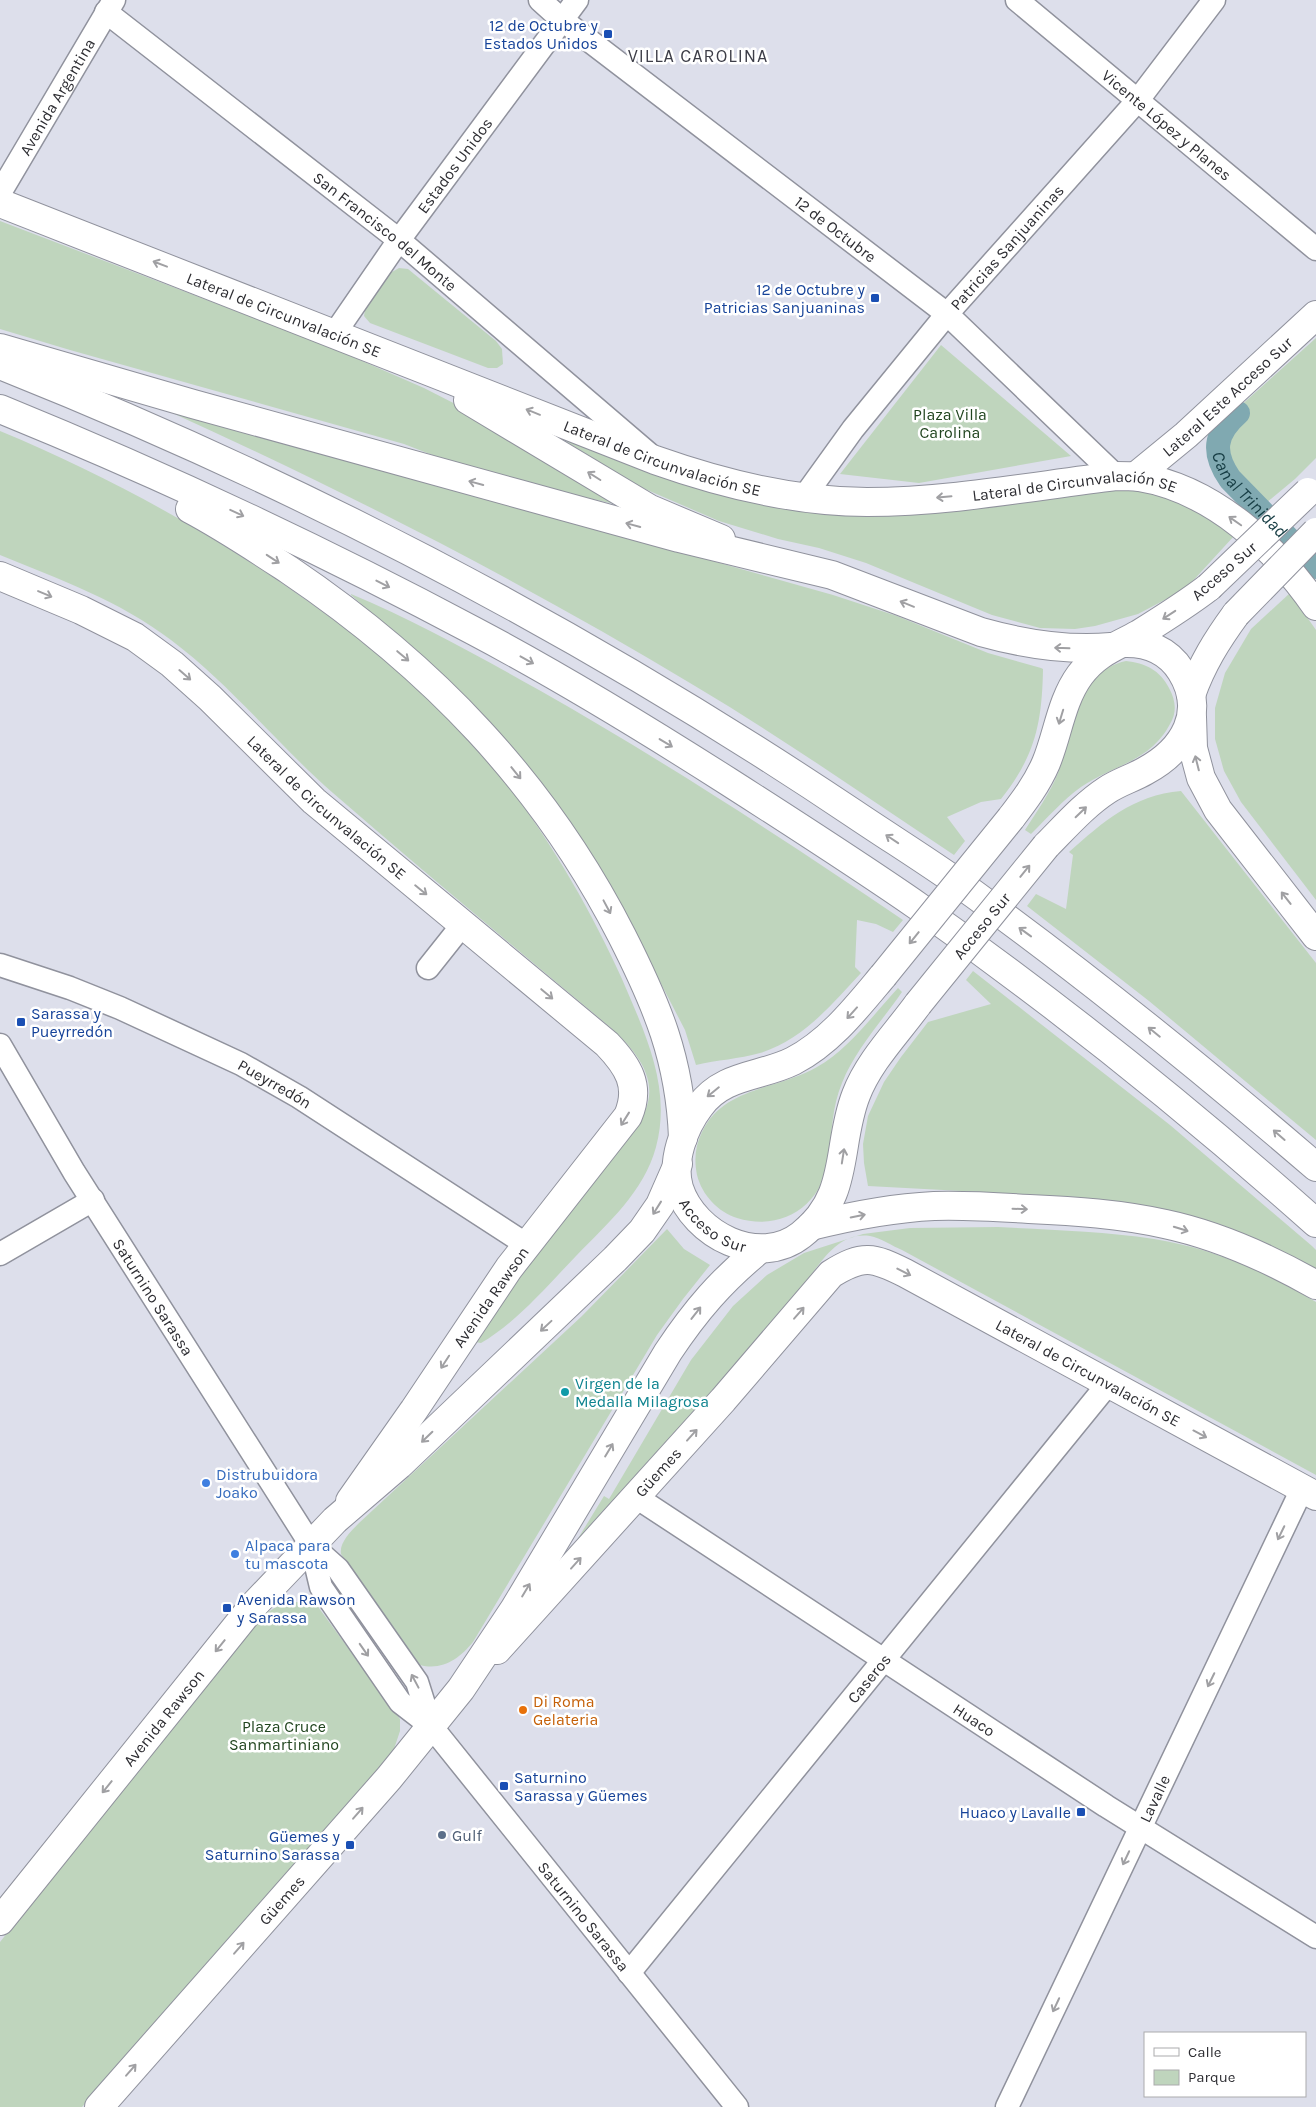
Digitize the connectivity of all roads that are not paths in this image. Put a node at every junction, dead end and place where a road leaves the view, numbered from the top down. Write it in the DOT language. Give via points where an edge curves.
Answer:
graph roads {
  1 [pos="540,0"];
  2 [pos="577,0"];
  3 [pos="1017,0"];
  4 [pos="1214,0"];
  5 [pos="110,6"];
  6 [pos="562,19"];
  7 [pos="1138,100"];
  8 [pos="0,193"];
  9 [pos="0,203"];
  10 [pos="399,240"];
  11 [pos="1316,250"];
  12 [pos="947,314"];
  13 [pos="1316,315"];
  14 [pos="336,333"];
  15 [pos="0,348"];
  16 [pos="406,361"];
  17 [pos="0,365"];
  18 [pos="0,410"];
  19 [pos="656,460"];
  20 [pos="1126,476"];
  21 [pos="1312,489"];
  22 [pos="804,496"];
  23 [pos="1316,532"];
  24 [pos="798,566"];
  25 [pos="0,576"];
  26 [pos="1316,606"];
  27 [pos="1117,645"];
  28 [pos="1192,704"];
  29 [pos="462,924"];
  30 [pos="1316,936"];
  31 [pos="0,965"];
  32 [pos="428,968"];
  33 [pos="0,1045"];
  34 [pos="629,1073"];
  35 [pos="680,1151"];
  36 [pos="1316,1167"];
  37 [pos="93,1200"];
  38 [pos="1316,1223"];
  39 [pos="811,1226"];
  40 [pos="527,1244"];
  41 [pos="760,1249"];
  42 [pos="0,1254"];
  43 [pos="858,1262"];
  44 [pos="1316,1285"];
  45 [pos="1108,1384"];
  46 [pos="1309,1493"];
  47 [pos="636,1497"];
  48 [pos="335,1520"];
  49 [pos="311,1545"];
  50 [pos="883,1660"];
  51 [pos="461,1689"];
  52 [pos="431,1726"];
  53 [pos="1141,1827"];
  54 [pos="0,1921"];
  55 [pos="1316,1937"];
  56 [pos="629,1973"];
  57 [pos="99,2107"];
  58 [pos="737,2107"];
  59 [pos="1007,2107"];
  1 -- 6 [label="street, 12 de Octubre"];
  2 -- 6 [label="street, Estados Unidos"];
  3 -- 7 [label="street, Vicente López y Planes"];
  4 -- 7 [label="street, Patricias Sanjuaninas"];
  5 -- 8 [label="street, Avenida Argentina"];
  5 -- 10 [label="street, San Francisco del Monte"];
  6 -- 10 [label="street, Estados Unidos"];
  6 -- 12 [label="street, 12 de Octubre"];
  7 -- 11 [label="street, Vicente López y Planes"];
  7 -- 12 [label="street, Patricias Sanjuaninas"];
  14 -- 9 [label="main road, Lateral de Circunvalación SE, one-way"];
  10 -- 14 [label="street, Estados Unidos"];
  10 -- 19 [label="street, San Francisco del Monte"];
  12 -- 20 [label="street, 12 de Octubre"];
  12 -- 22 [label="street, Patricias Sanjuaninas"];
  13 -- 20 [label="main road, Lateral Este Acceso Sur" via="1186,435"];
  14 -- 16 [label="main road, Lateral de Circunvalación SE"];
  24 -- 15 [label="main road, one-way" via="679,538"];
  19 -- 16 [label="main road, Lateral de Circunvalación SE, one-way"];
  24 -- 16 [label="main road, one-way" via="693,529 650,509"];
  36 -- 17 [label="main road, one-way" via="1137,1018 1031,936 732,733 526,613 392,542 235,466"];
  18 -- 35 [label="main road, one-way" via="215,522 274,560 388,644 468,718 518,775 569,844 589,874 647,986 664,1028 677,1076 682,1106"];
  18 -- 38 [label="main road, one-way" via="194,493 364,574 533,663 682,752 817,838 989,957 1189,1114"];
  19 -- 22 [label="main road, Lateral de Circunvalación SE" via="755,490"];
  20 -- 22 [label="main road, Lateral de Circunvalación SE, one-way" via="930,499 866,502"];
  26 -- 20 [label="main road, Lateral de Circunvalación SE, one-way" via="1292,574 1242,526 1215,507 1186,491 1155,480"];
  21 -- 27 [label="main road, Acceso Sur, one-way, bridge" via="1209,587"];
  23 -- 28 [label="main road, Acceso Sur, bridge" via="1236,614 1199,673"];
  27 -- 24 [label="main road, one-way" via="1093,649 1054,648 1006,639 956,623 859,584"];
  25 -- 29 [label="main road, Lateral de Circunvalación SE, one-way" via="135,637 172,664 314,801"];
  27 -- 28 [label="main road" via="1150,645 1164,653 1178,666 1186,680"];
  27 -- 35 [label="main road, Acceso Sur, one-way, bridge" via="1087,667 1070,690 1037,782 1011,818 841,1025 808,1052 777,1068 740,1077 710,1094 691,1118"];
  30 -- 28 [label="main road, one-way" via="1218,810 1201,778 1193,748"];
  39 -- 28 [label="main road, Acceso Sur, one-way, bridge" via="826,1207 839,1177 856,1093 878,1057 1046,846 1107,790 1146,771 1175,749 1185,735"];
  29 -- 32 [label="street"];
  29 -- 34 [label="main road, Lateral de Circunvalación SE, one-way" via="607,1044"];
  31 -- 40 [label="street, Pueyrredón" via="120,1008 241,1064 299,1097"];
  33 -- 37 [label="street, Saturnino Sarassa"];
  34 -- 40 [label="main road, Avenida Rawson, one-way" via="634,1093 628,1116"];
  35 -- 41 [label="main road, Acceso Sur" via="679,1187 692,1212 702,1224 730,1242"];
  35 -- 48 [label="main road, Avenida Rawson, one-way" via="660,1205 642,1231 398,1465"];
  37 -- 42 [label="street"];
  37 -- 49 [label="street, Saturnino Sarassa"];
  39 -- 41 [label="main road, Acceso Sur" via="788,1243"];
  39 -- 44 [label="main road, one-way" via="868,1214 934,1206 1095,1212 1167,1224 1207,1236"];
  40 -- 48 [label="main road, Avenida Rawson, one-way" via="391,1444"];
  51 -- 41 [label="main road, Güemes, one-way" via="515,1608 678,1338 719,1285"];
  43 -- 45 [label="main road, Lateral de Circunvalación SE, one-way" via="870,1259 905,1273"];
  47 -- 43 [label="main road, Güemes, one-way" via="831,1274"];
  45 -- 46 [label="main road, Lateral de Circunvalación SE, one-way"];
  45 -- 50 [label="street, Caseros"];
  46 -- 53 [label="street, Lavalle, one-way"];
  47 -- 50 [label="street, Huaco"];
  51 -- 47 [label="main road, Güemes, one-way"];
  48 -- 49 [label="main road, Avenida Rawson"];
  49 -- 52 [label="street, Saturnino Sarassa" via="338,1569 417,1682"];
  49 -- 54 [label="main road, Avenida Rawson, one-way" via="253,1606"];
  50 -- 53 [label="street, Huaco"];
  50 -- 56 [label="street, Caseros"];
  51 -- 52 [label="main road, Güemes"];
  52 -- 56 [label="street, Saturnino Sarassa"];
  57 -- 52 [label="main road, Güemes, one-way"];
  53 -- 55 [label="street, Huaco"];
  53 -- 59 [label="street, Lavalle, one-way"];
  56 -- 58 [label="street, Saturnino Sarassa"];
}
